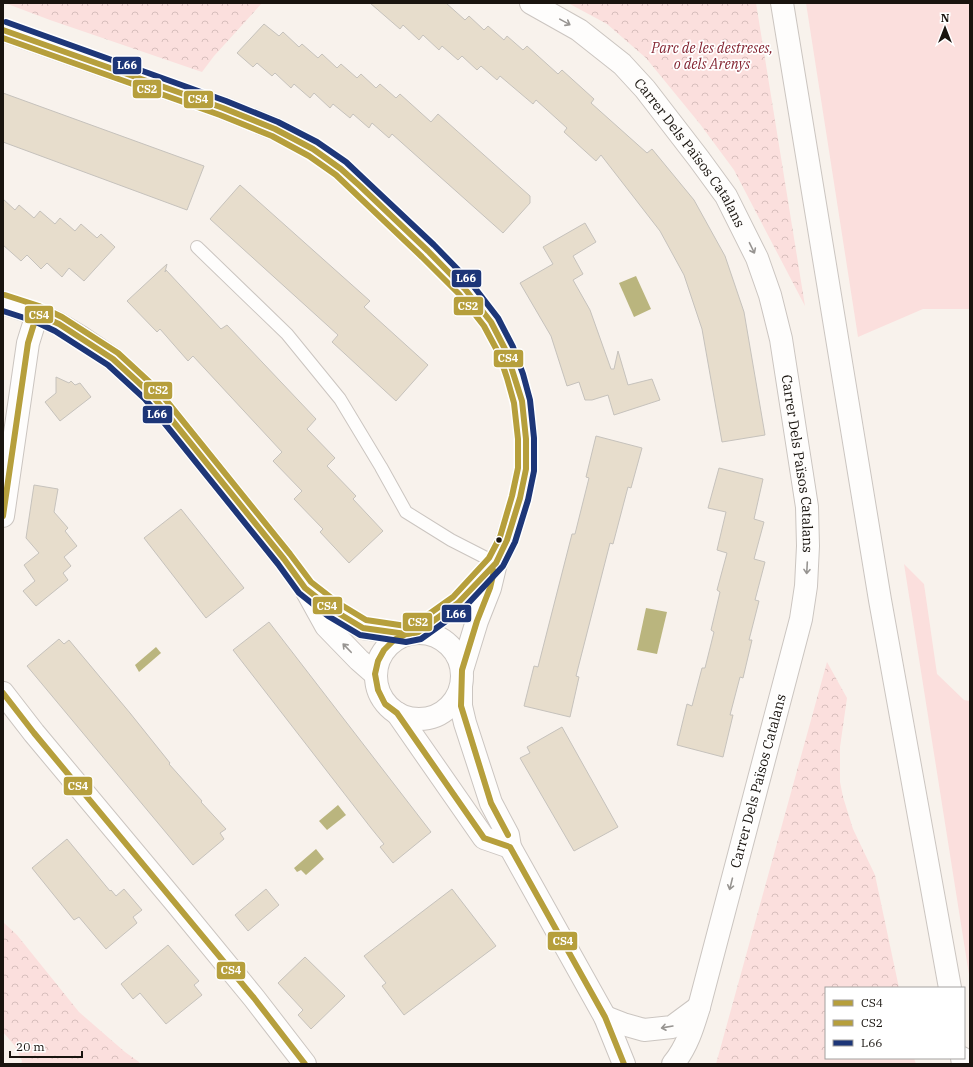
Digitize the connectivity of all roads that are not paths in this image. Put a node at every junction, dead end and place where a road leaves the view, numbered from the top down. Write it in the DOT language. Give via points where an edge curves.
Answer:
graph roads {
  1 [pos="531,3"];
  2 [pos="782,3"];
  3 [pos="3,30"];
  4 [pos="197,248"];
  5 [pos="3,303"];
  6 [pos="37,314"];
  7 [pos="3,516"];
  8 [pos="496,563"];
  9 [pos="305,588"];
  10 [pos="412,633"];
  11 [pos="375,674"];
  12 [pos="462,678"];
  13 [pos="3,693"];
  14 [pos="397,714"];
  15 [pos="510,847"];
  16 [pos="950,987"];
  17 [pos="699,1007"];
  18 [pos="605,1017"];
  19 [pos="305,1064"];
  20 [pos="624,1064"];
  21 [pos="674,1064"];
  1 -- 17 [label="street, Carrer Dels Països Catalans, one-way" via="579,30 622,64 645,89 699,159 726,196 757,258 781,339 807,507 806,586 801,619"];
  2 -- 16 [label="street" via="880,600"];
  3 -- 8 [label="street" via="230,111 275,129 313,149 360,186 465,289 491,322 506,351 522,401 526,469 507,540"];
  4 -- 8 [label="lane" via="287,334 340,399 406,512 450,540"];
  5 -- 6 [label="street"];
  6 -- 7 [label="street" via="28,343"];
  6 -- 9 [label="street" via="59,324 107,355 151,394"];
  8 -- 10 [label="street" via="458,603"];
  8 -- 12 [label="street"];
  9 -- 10 [label="street" via="333,610 363,628"];
  11 -- 9 [label="street, one-way" via="326,626"];
  10 -- 11 [label="street" via="394,640 384,650"];
  10 -- 12 [label="street" via="433,635 447,642 457,654"];
  11 -- 14 [label="street" via="378,690 385,704"];
  12 -- 14 [label="street" via="456,699 448,709 436,716 423,719"];
  12 -- 15 [label="street" via="461,706 465,723 491,803 508,835"];
  13 -- 19 [label="street"];
  14 -- 15 [label="street" via="484,838"];
  15 -- 18 [label="street"];
  17 -- 18 [label="street, one-way" via="672,1027 644,1030"];
  17 -- 21 [label="street, Carrer Dels Països Catalans" via="692,1030"];
  18 -- 20 [label="street"];
}
